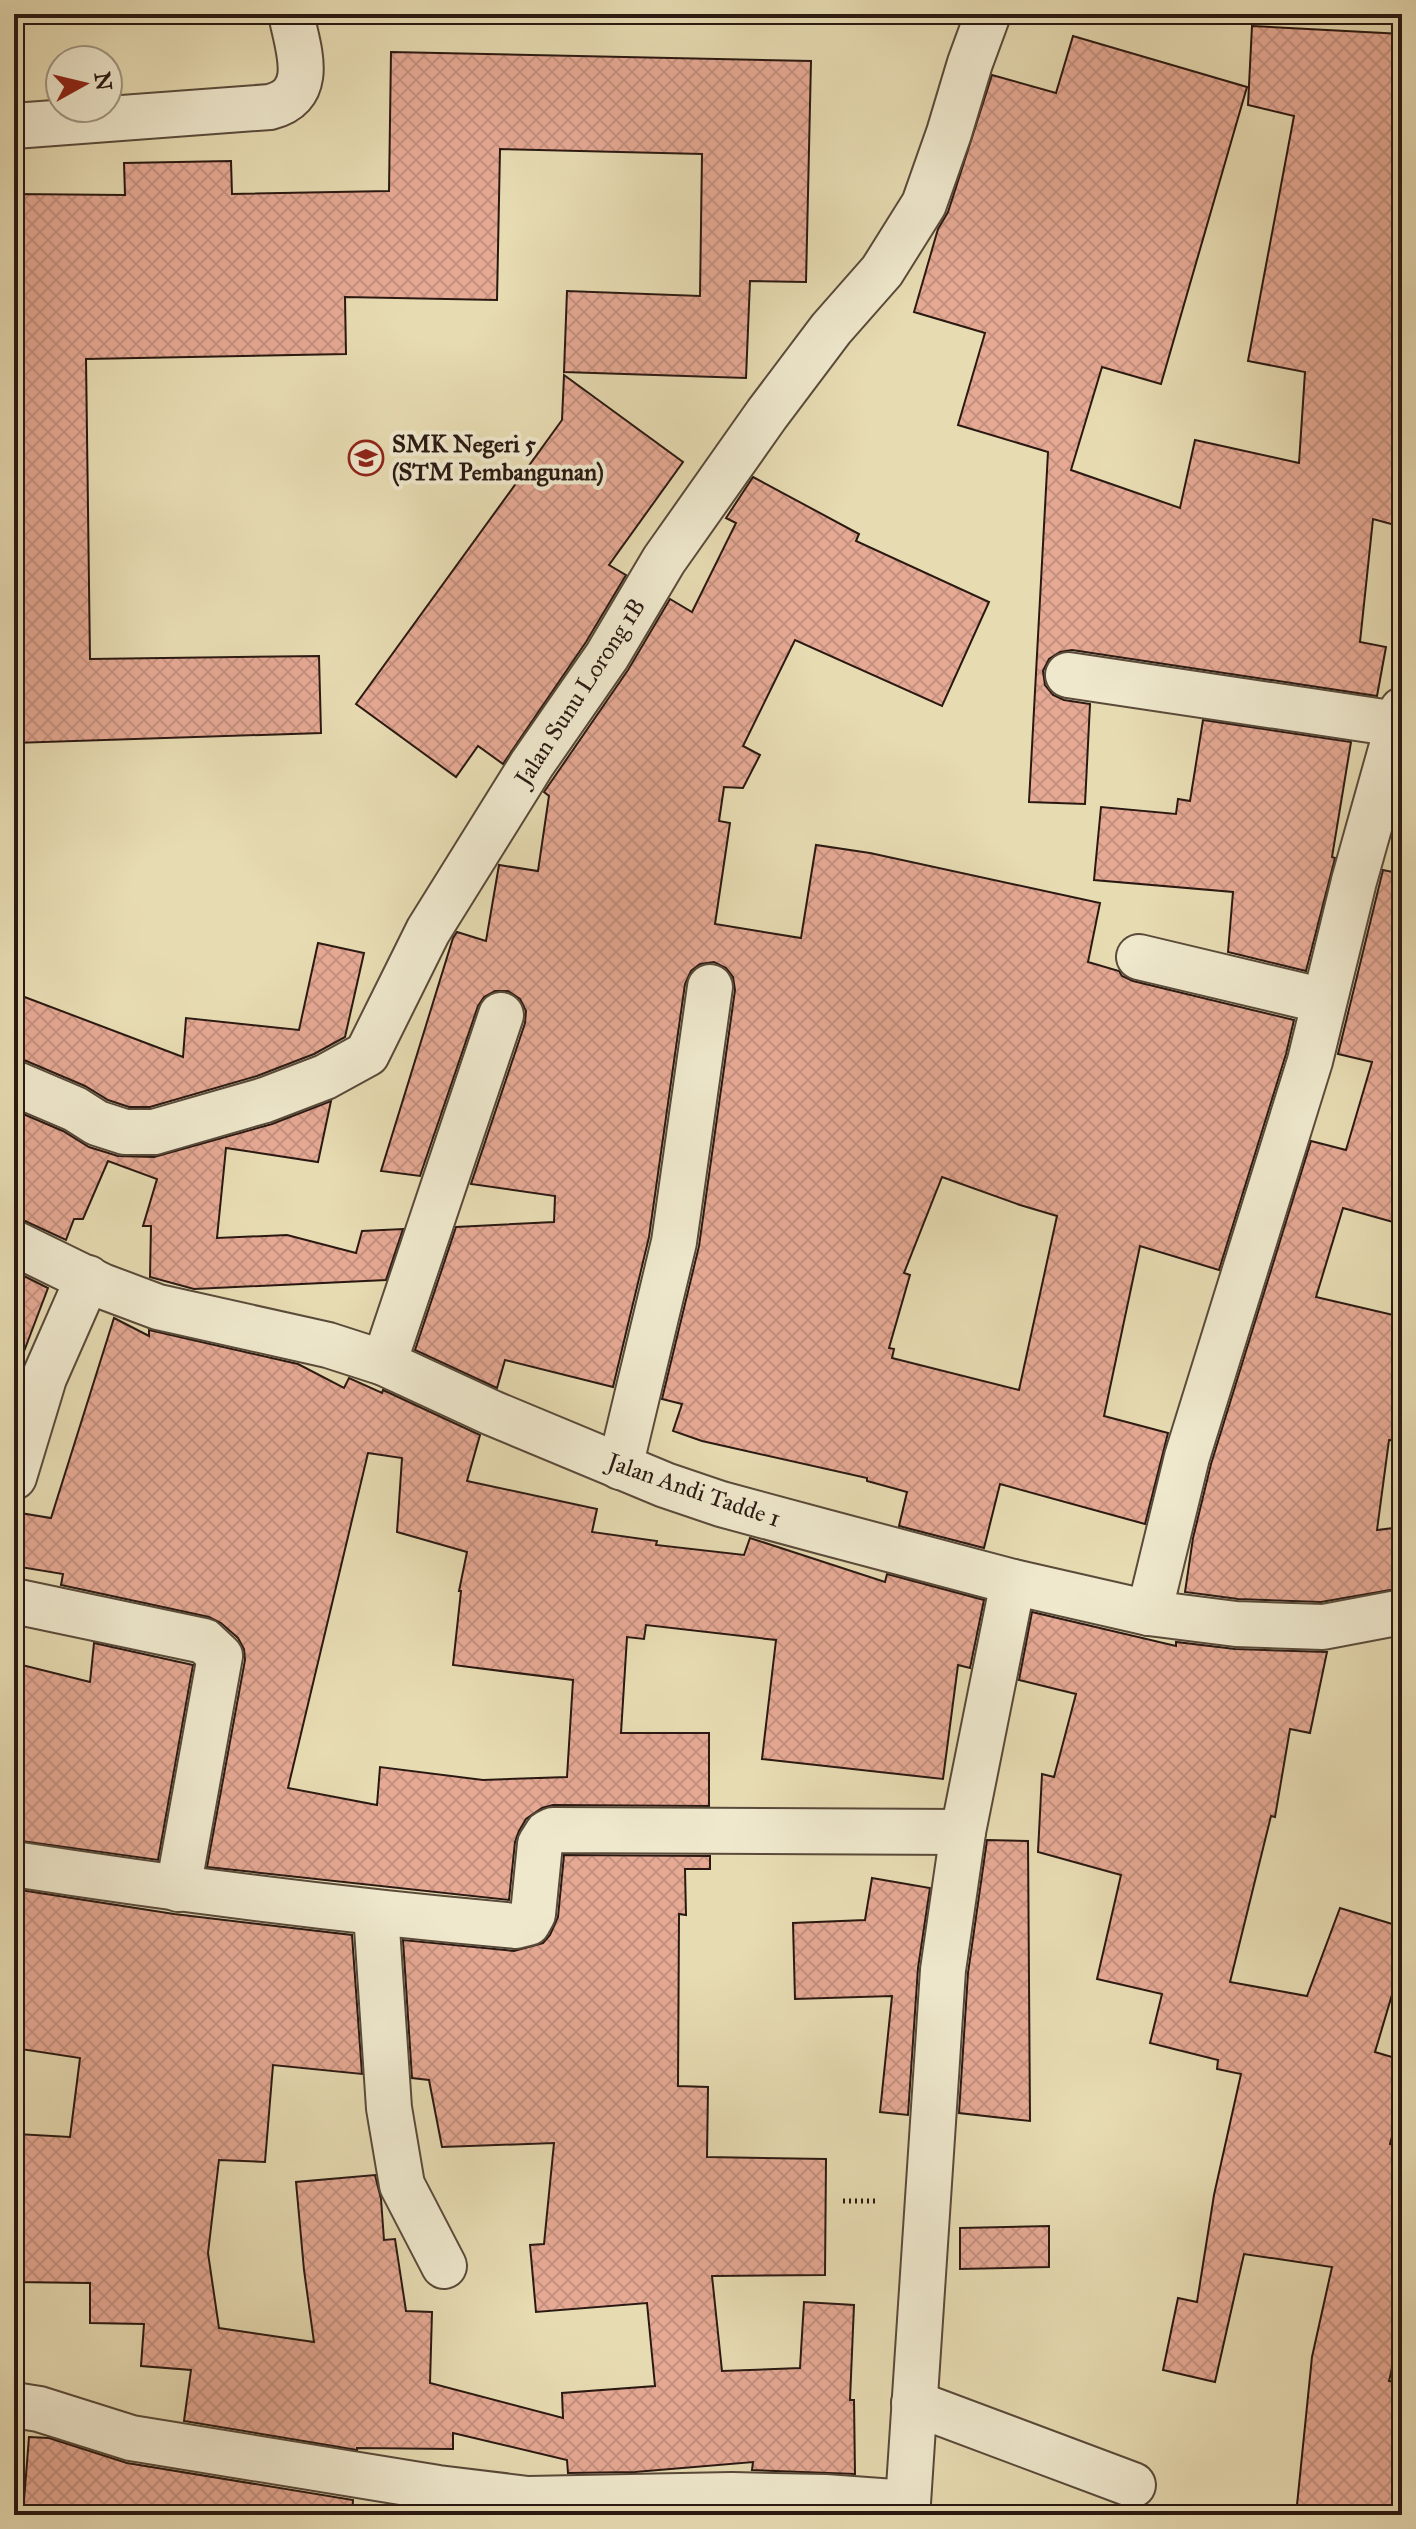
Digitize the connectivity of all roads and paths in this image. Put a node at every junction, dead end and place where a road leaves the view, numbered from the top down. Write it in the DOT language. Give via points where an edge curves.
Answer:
graph roads {
  1 [pos="291,14"];
  2 [pos="988,14"];
  3 [pos="14,126"];
  4 [pos="1068,675"];
  5 [pos="1399,717"];
  6 [pos="1139,957"];
  7 [pos="710,987"];
  8 [pos="1324,1001"];
  9 [pos="501,1015"];
  10 [pos="14,1083"];
  11 [pos="14,1243"];
  12 [pos="88,1278"];
  13 [pos="384,1363"];
  14 [pos="620,1467"];
  15 [pos="14,1477"];
  16 [pos="1013,1582"];
  17 [pos="14,1601"];
  18 [pos="1402,1612"];
  19 [pos="1149,1613"];
  20 [pos="963,1832"];
  21 [pos="14,1864"];
  22 [pos="178,1889"];
  23 [pos="376,1913"];
  24 [pos="444,2266"];
  25 [pos="914,2403"];
  26 [pos="14,2405"];
  27 [pos="1133,2485"];
  28 [pos="906,2509"];
  1 -- 3 [label="street" via="302,72 285,103"];
  2 -- 10 [label="street, Jalan Sunu Lorong 1B" via="924,204 882,271 831,329 664,560 428,931 367,1054 265,1100 154,1132 125,1132 97,1123"];
  4 -- 5 [label="street"];
  5 -- 8 [label="street"];
  6 -- 8 [label="street"];
  7 -- 14 [label="street" via="674,1242"];
  8 -- 19 [label="street" via="1187,1457"];
  9 -- 13 [label="street"];
  11 -- 12 [label="street, Jalan Andi Tadde 1"];
  12 -- 13 [label="street, Jalan Andi Tadde 1" via="158,1307 328,1345"];
  12 -- 15 [label="street" via="44,1378"];
  13 -- 14 [label="street, Jalan Andi Tadde 1"];
  14 -- 16 [label="street, Jalan Andi Tadde 1" via="721,1504"];
  16 -- 19 [label="street, Jalan Andi Tadde 1"];
  16 -- 20 [label="street"];
  17 -- 22 [label="street" via="204,1641 220,1656"];
  18 -- 19 [label="street, Jalan Andi Tadde 1" via="1323,1627"];
  20 -- 23 [label="street" via="553,1830 540,1844 528,1923"];
  20 -- 25 [label="street" via="943,1970"];
  21 -- 22 [label="street"];
  22 -- 23 [label="street"];
  23 -- 24 [label="street" via="389,2108 402,2185"];
  25 -- 27 [label="street"];
  25 -- 28 [label="street"];
  26 -- 28 [label="street" via="131,2438 528,2499 825,2497"];
}
